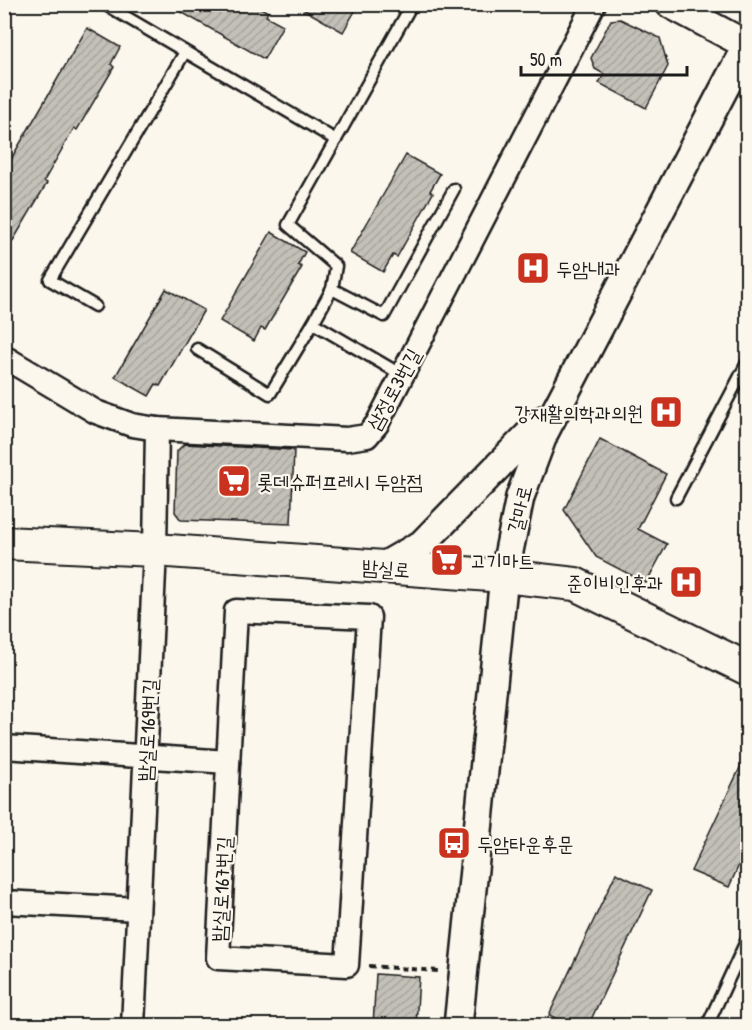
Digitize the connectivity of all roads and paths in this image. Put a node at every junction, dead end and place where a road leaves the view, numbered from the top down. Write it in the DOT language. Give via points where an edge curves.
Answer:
graph roads {
  1 [pos="104,4"];
  2 [pos="412,4"];
  3 [pos="594,4"];
  4 [pos="670,4"];
  5 [pos="119,8"];
  6 [pos="185,52"];
  7 [pos="745,52"];
  8 [pos="336,140"];
  9 [pos="454,189"];
  10 [pos="332,289"];
  11 [pos="95,306"];
  12 [pos="313,323"];
  13 [pos="197,350"];
  14 [pos="4,357"];
  15 [pos="747,361"];
  16 [pos="402,375"];
  17 [pos="559,404"];
  18 [pos="157,429"];
  19 [pos="676,498"];
  20 [pos="4,543"];
  21 [pos="155,550"];
  22 [pos="382,567"];
  23 [pos="504,576"];
  24 [pos="747,669"];
  25 [pos="4,747"];
  26 [pos="146,756"];
  27 [pos="228,762"];
  28 [pos="4,902"];
  29 [pos="138,909"];
  30 [pos="747,937"];
  31 [pos="347,965"];
  32 [pos="464,972"];
  33 [pos="133,1026"];
  34 [pos="458,1026"];
  35 [pos="707,1026"];
  1 -- 5 [label="lane"];
  2 -- 8 [label="lane"];
  3 -- 16 [label="street, 삼정로3번길"];
  4 -- 7 [label="street"];
  5 -- 6 [label="lane"];
  6 -- 8 [label="lane"];
  6 -- 11 [label="lane" via="50,280"];
  7 -- 17 [label="street, 갈마로"];
  8 -- 10 [label="lane" via="288,225 336,266"];
  9 -- 10 [label="lane" via="384,316"];
  10 -- 12 [label="lane"];
  12 -- 13 [label="lane" via="270,394"];
  12 -- 16 [label="lane"];
  14 -- 18 [label="street, 삼정로3번길" via="112,419"];
  15 -- 19 [label="lane"];
  16 -- 18 [label="street, 삼정로3번길" via="378,424 367,436 347,439"];
  17 -- 22 [label="street" via="422,544"];
  17 -- 23 [label="street, 갈마로" via="535,453 520,497"];
  18 -- 21 [label="street, 밤실로169번길"];
  20 -- 21 [label="main road, 밤실로"];
  21 -- 22 [label="main road, 밤실로"];
  21 -- 26 [label="street, 밤실로169번길"];
  22 -- 23 [label="main road, 밤실로"];
  23 -- 24 [label="main road, 밤실로" via="575,584"];
  23 -- 32 [label="street, 갈마로"];
  25 -- 26 [label="street"];
  26 -- 27 [label="street"];
  26 -- 29 [label="street, 밤실로169번길"];
  27 -- 31 [label="street, 밤실로167번길" via="218,958"];
  27 -- 31 [label="street, 밤실로167번길" via="236,611 369,617"];
  28 -- 29 [label="street"];
  29 -- 33 [label="street, 밤실로169번길"];
  30 -- 35 [label="lane"];
  31 -- 32 [label="path"];
  32 -- 34 [label="street, 갈마로"];
}
